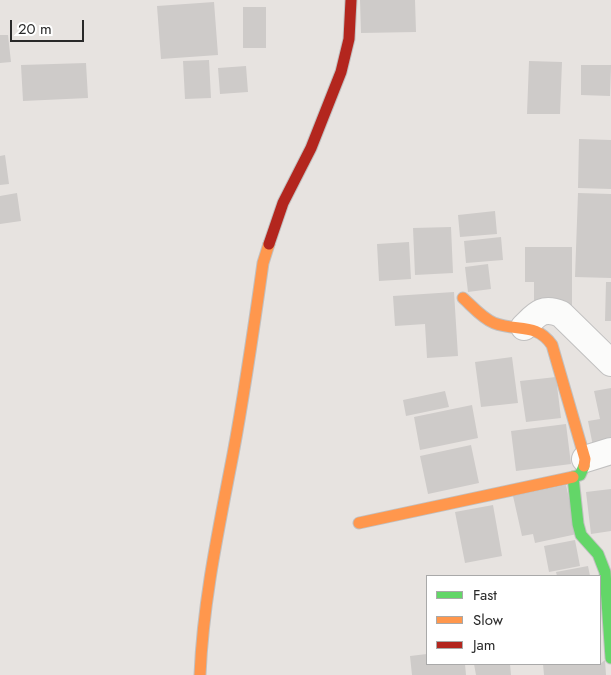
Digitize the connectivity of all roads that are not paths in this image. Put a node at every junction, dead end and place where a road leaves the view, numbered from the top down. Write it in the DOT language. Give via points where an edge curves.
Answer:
graph roads {
  1 [pos="351,0"];
  2 [pos="463,298"];
  3 [pos="524,327"];
  4 [pos="611,363"];
  5 [pos="611,451"];
  6 [pos="579,468"];
  7 [pos="360,523"];
  8 [pos="611,658"];
  9 [pos="200,675"];
  1 -- 9 [label="street" via="349,39 341,72 323,122 283,203 263,263 246,383 216,545"];
  2 -- 3 [label="street" via="498,324"];
  3 -- 4 [label="street" via="545,311 561,314"];
  3 -- 6 [label="street" via="544,333 552,345"];
  5 -- 6 [label="street"];
  6 -- 7 [label="street"];
  6 -- 8 [label="street" via="578,524 581,535 598,554 605,572"];
}
